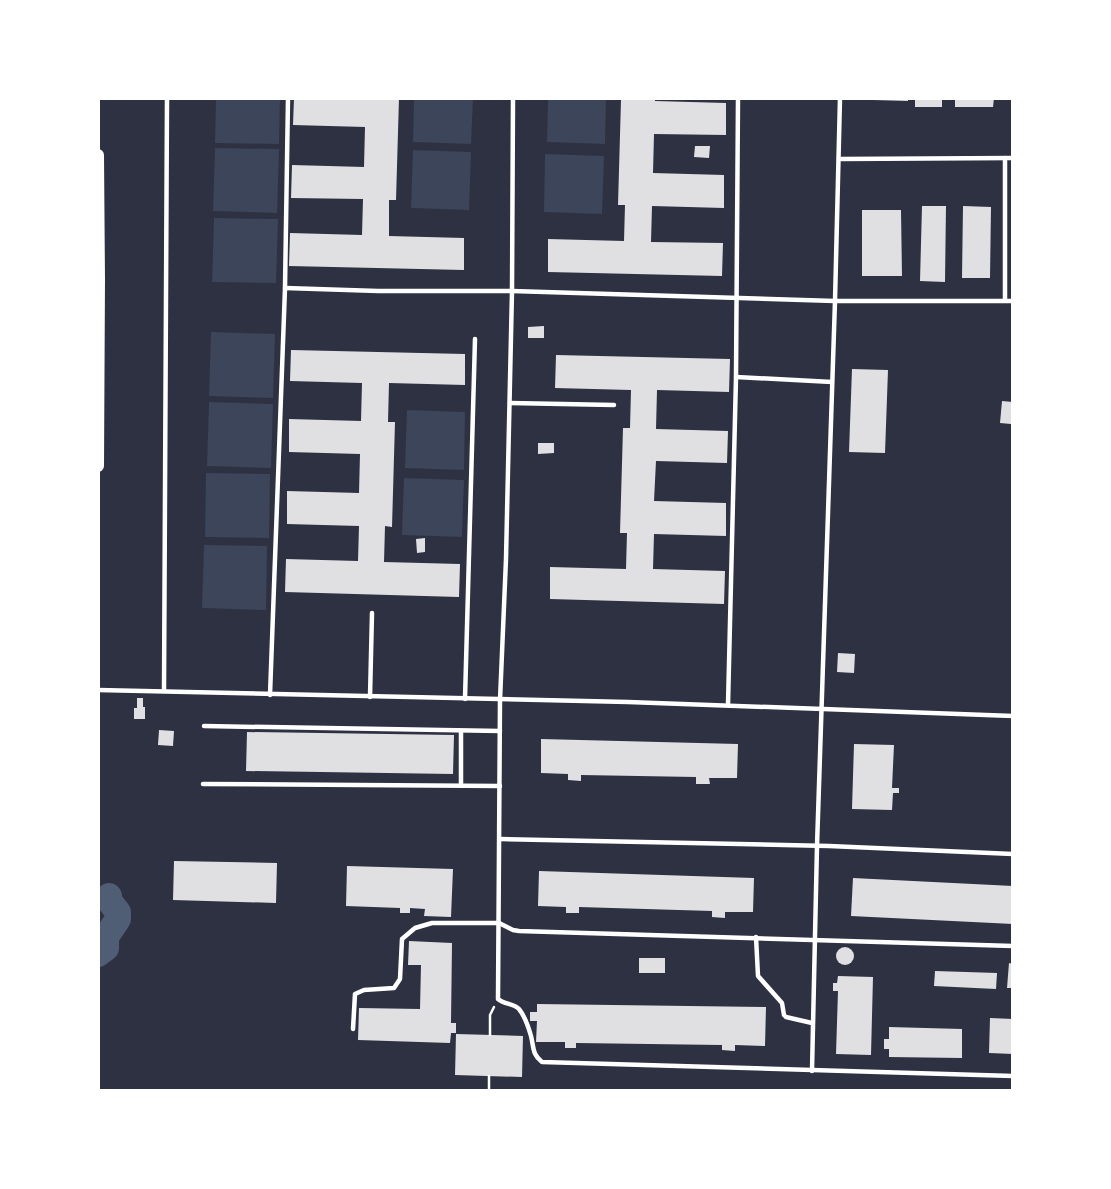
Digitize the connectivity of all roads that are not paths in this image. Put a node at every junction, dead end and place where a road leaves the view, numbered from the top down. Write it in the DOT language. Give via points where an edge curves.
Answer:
graph roads {
  1 [pos="167,98"];
  2 [pos="288,98"];
  3 [pos="513,98"];
  4 [pos="738,98"];
  5 [pos="840,98"];
  6 [pos="98,155"];
  7 [pos="1005,158"];
  8 [pos="1013,158"];
  9 [pos="839,159"];
  10 [pos="98,211"];
  11 [pos="285,288"];
  12 [pos="512,291"];
  13 [pos="737,297"];
  14 [pos="1005,300"];
  15 [pos="835,301"];
  16 [pos="1013,301"];
  17 [pos="475,340"];
  18 [pos="736,377"];
  19 [pos="832,382"];
  20 [pos="510,403"];
  21 [pos="614,405"];
  22 [pos="98,466"];
  23 [pos="372,612"];
  24 [pos="98,690"];
  25 [pos="164,691"];
  26 [pos="270,695"];
  27 [pos="370,697"];
  28 [pos="465,699"];
  29 [pos="500,700"];
  30 [pos="728,705"];
  31 [pos="823,709"];
  32 [pos="1013,716"];
  33 [pos="204,726"];
  34 [pos="461,731"];
  35 [pos="500,731"];
  36 [pos="203,784"];
  37 [pos="461,785"];
  38 [pos="500,786"];
  39 [pos="500,839"];
  40 [pos="817,846"];
  41 [pos="1013,854"];
  42 [pos="499,923"];
  43 [pos="756,937"];
  44 [pos="814,940"];
  45 [pos="1013,946"];
  46 [pos="811,1023"];
  47 [pos="353,1029"];
  48 [pos="812,1071"];
  49 [pos="1013,1076"];
  1 -- 25 [label="lane"];
  2 -- 11 [label="lane"];
  3 -- 12 [label="lane"];
  4 -- 13 [label="lane"];
  5 -- 9 [label="lane"];
  6 -- 10 [label="main road"];
  7 -- 8 [label="lane"];
  7 -- 9 [label="lane"];
  7 -- 14 [label="lane"];
  9 -- 15 [label="lane"];
  10 -- 22 [label="main road"];
  11 -- 12 [label="lane"];
  11 -- 26 [label="lane"];
  12 -- 13 [label="lane"];
  12 -- 20 [label="lane"];
  13 -- 15 [label="lane"];
  13 -- 18 [label="lane"];
  14 -- 15 [label="lane"];
  14 -- 16 [label="lane"];
  15 -- 19 [label="lane"];
  17 -- 28 [label="lane"];
  18 -- 19 [label="lane"];
  18 -- 30 [label="lane"];
  19 -- 31 [label="lane"];
  20 -- 21 [label="lane"];
  20 -- 29 [label="lane"];
  23 -- 27 [label="lane"];
  24 -- 25 [label="lane"];
  25 -- 26 [label="lane"];
  26 -- 27 [label="lane"];
  27 -- 28 [label="lane"];
  28 -- 29 [label="lane"];
  29 -- 30 [label="lane"];
  29 -- 35 [label="lane"];
  30 -- 31 [label="lane"];
  31 -- 32 [label="lane"];
  31 -- 40 [label="lane"];
  33 -- 34 [label="lane"];
  34 -- 35 [label="lane"];
  34 -- 37 [label="lane"];
  35 -- 38 [label="lane"];
  36 -- 37 [label="lane"];
  37 -- 38 [label="lane"];
  38 -- 39 [label="lane"];
  39 -- 40 [label="lane"];
  39 -- 42 [label="lane"];
  40 -- 41 [label="lane"];
  40 -- 44 [label="lane"];
  42 -- 43 [label="lane" via="519,931"];
  42 -- 47 [label="lane" via="432,923 408,933 401,943 397,984 355,994"];
  42 -- 48 [label="lane" via="498,999 519,1010 534,1054 542,1062"];
  43 -- 44 [label="lane"];
  43 -- 46 [label="lane" via="758,976 782,1003 786,1017"];
  44 -- 45 [label="lane"];
  44 -- 46 [label="lane"];
  46 -- 48 [label="lane"];
  48 -- 49 [label="lane"];
}
